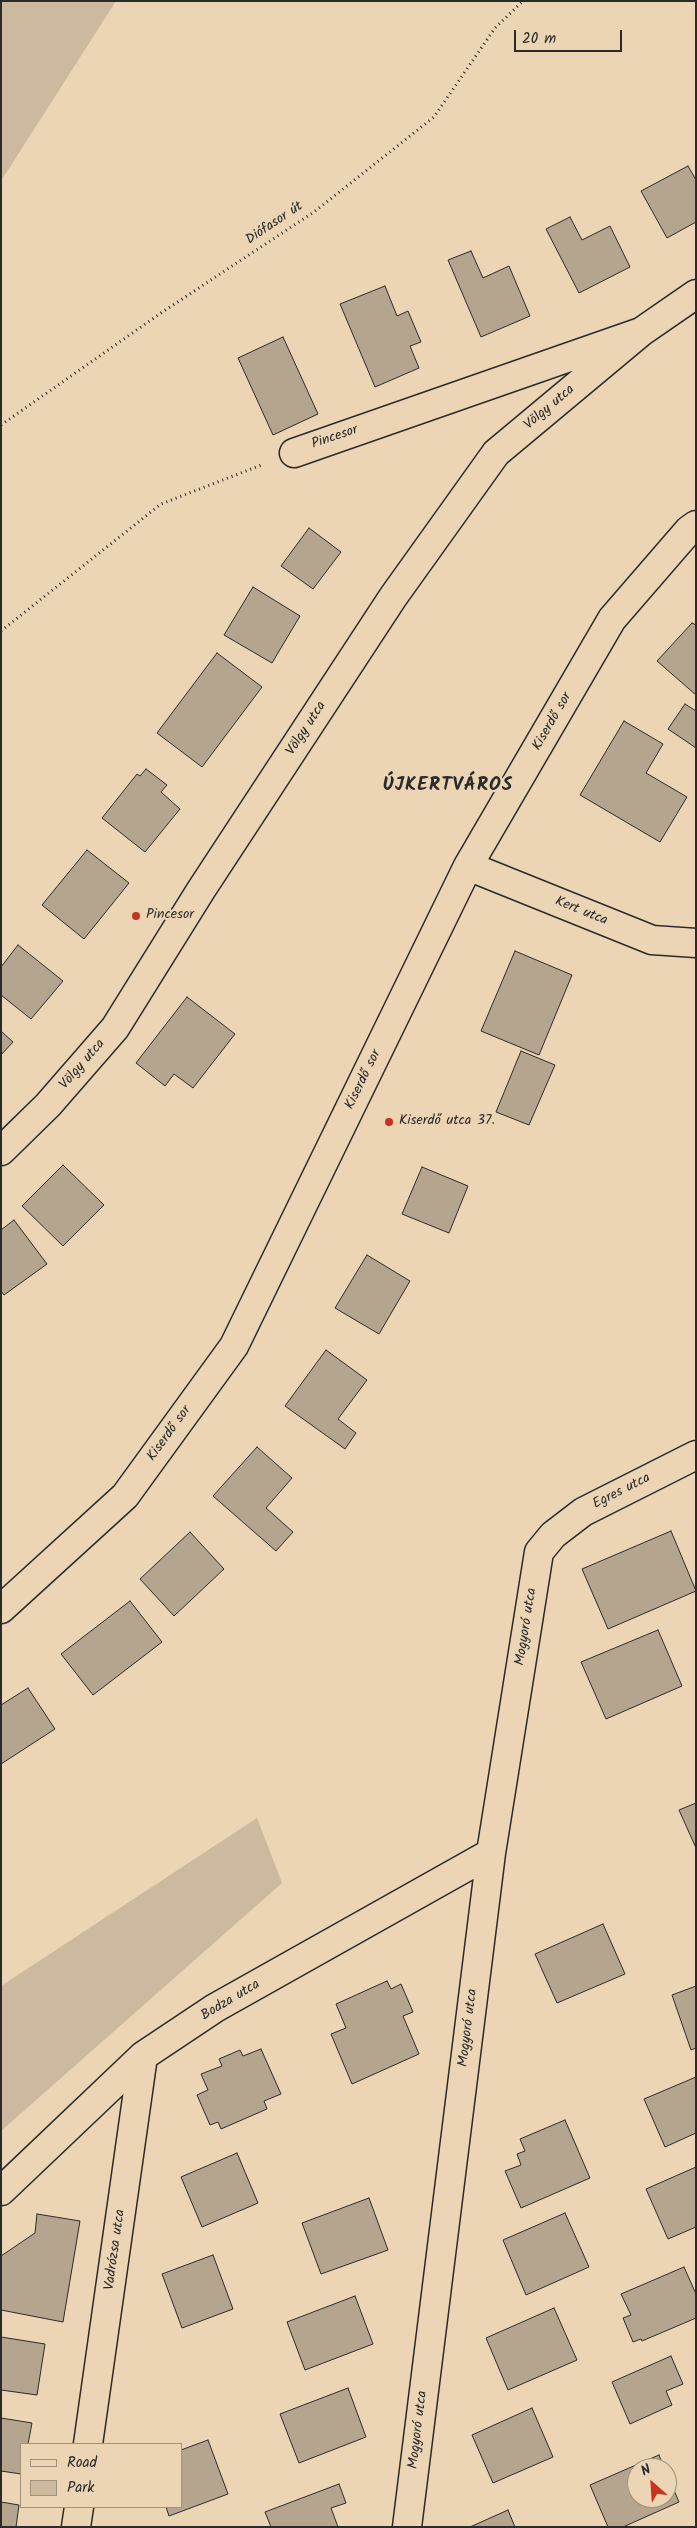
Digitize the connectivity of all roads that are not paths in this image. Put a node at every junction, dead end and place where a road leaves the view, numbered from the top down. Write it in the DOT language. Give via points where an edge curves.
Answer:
graph roads {
  1 [pos="696,294"];
  2 [pos="641,332"];
  3 [pos="294,453"];
  4 [pos="696,525"];
  5 [pos="468,866"];
  6 [pos="696,943"];
  7 [pos="1,1151"];
  8 [pos="696,1455"];
  9 [pos="553,1535"];
  10 [pos="1,1609"];
  11 [pos="491,1853"];
  12 [pos="143,2056"];
  13 [pos="1,2191"];
  14 [pos="88,2443"];
  15 [pos="79,2508"];
  16 [pos="76,2527"];
  17 [pos="407,2527"];
  1 -- 2 [label="street, Pincesor"];
  2 -- 3 [label="street, Pincesor"];
  2 -- 7 [label="street, Völgy utca" via="496,453 393,597 201,890 115,1028 48,1105"];
  4 -- 5 [label="street, Kiserdő sor" via="612,619"];
  5 -- 6 [label="street, Kert utca" via="652,940"];
  5 -- 10 [label="street, Kiserdő sor" via="234,1346 125,1496"];
  8 -- 9 [label="street, Egres utca" via="583,1512"];
  9 -- 11 [label="street, Mogyoró utca" via="539,1552"];
  11 -- 12 [label="street, Bodza utca" via="224,2004"];
  11 -- 17 [label="street, Mogyoró utca"];
  12 -- 13 [label="street, Bodza utca"];
  12 -- 14 [label="street, Vadrózsa utca"];
  15 -- 16 [label="street"];
}
